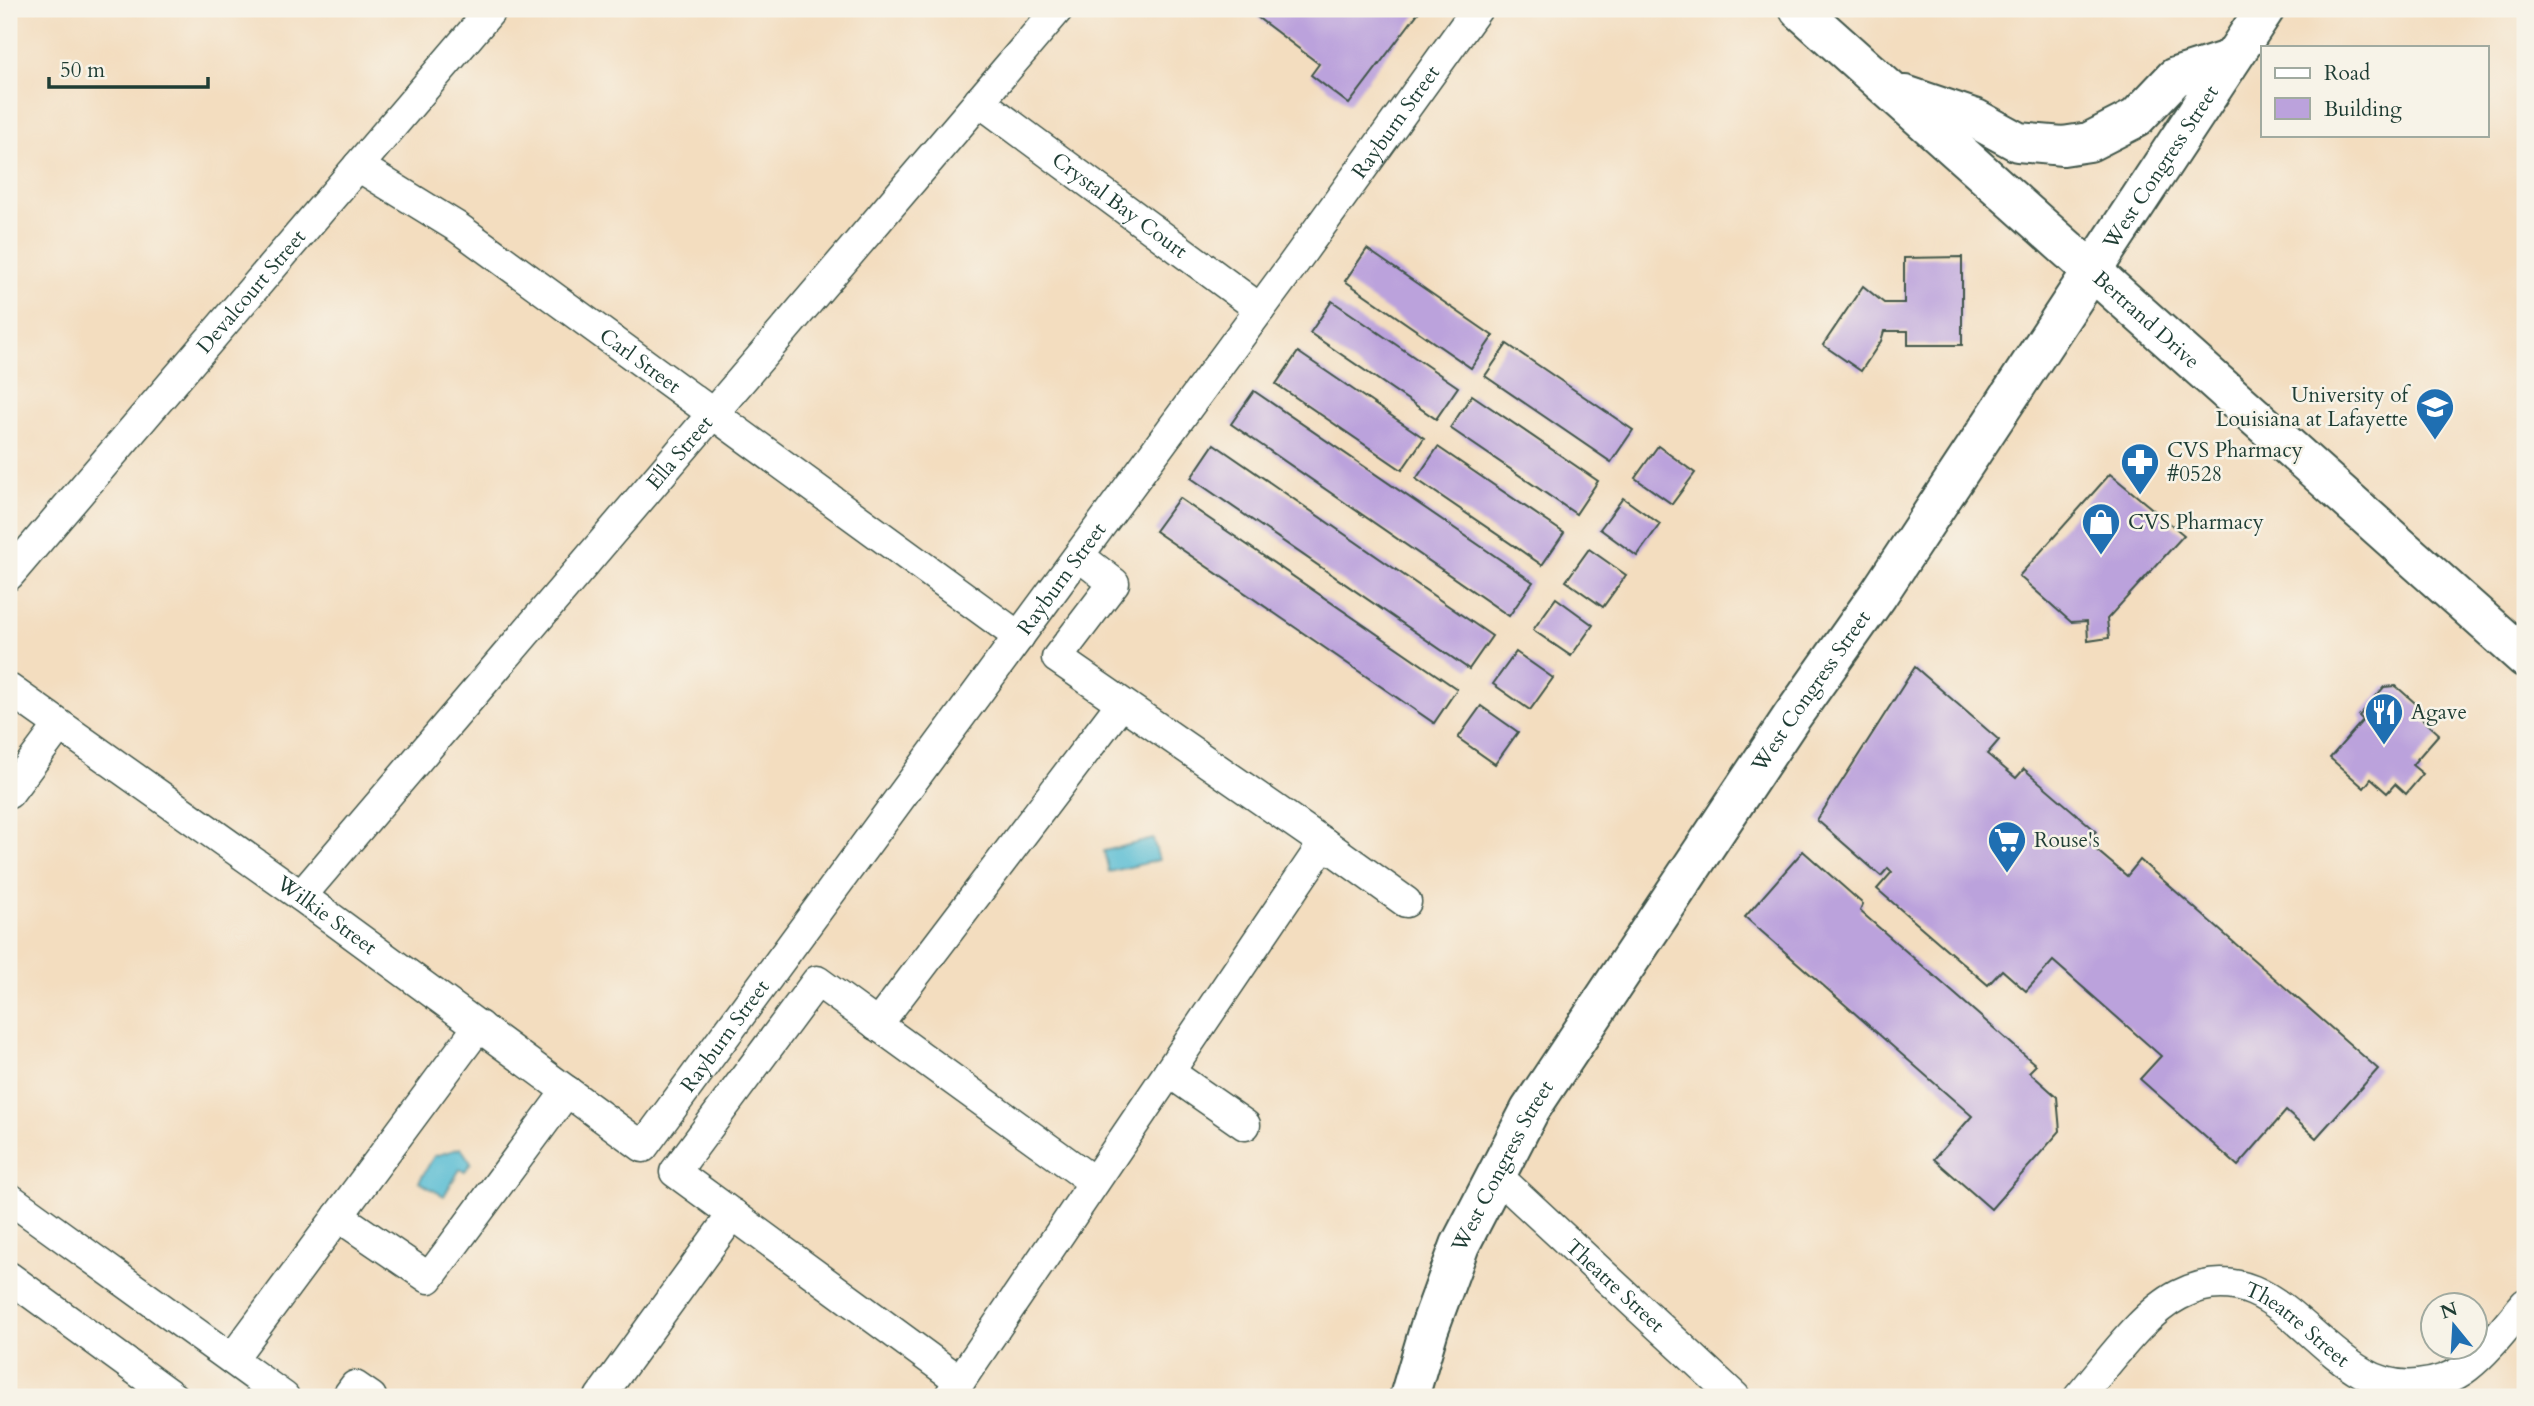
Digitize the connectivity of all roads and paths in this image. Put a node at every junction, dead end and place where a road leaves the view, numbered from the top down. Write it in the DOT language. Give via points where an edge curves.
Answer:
graph roads {
  1 [pos="492,9"];
  2 [pos="1058,9"];
  3 [pos="1477,9"];
  4 [pos="1798,9"];
  5 [pos="2264,9"];
  6 [pos="2231,59"];
  7 [pos="1888,89"];
  8 [pos="979,102"];
  9 [pos="358,166"];
  10 [pos="2090,270"];
  11 [pos="1260,309"];
  12 [pos="714,414"];
  13 [pos="1079,556"];
  14 [pos="9,575"];
  15 [pos="1019,637"];
  16 [pos="2525,657"];
  17 [pos="9,689"];
  18 [pos="1121,704"];
  19 [pos="59,726"];
  20 [pos="9,793"];
  21 [pos="1324,843"];
  22 [pos="301,896"];
  23 [pos="1406,902"];
  24 [pos="784,956"];
  25 [pos="817,981"];
  26 [pos="877,1025"];
  27 [pos="479,1026"];
  28 [pos="703,1065"];
  29 [pos="1169,1072"];
  30 [pos="736,1090"];
  31 [pos="567,1091"];
  32 [pos="1245,1125"];
  33 [pos="643,1147"];
  34 [pos="1495,1174"];
  35 [pos="1094,1182"];
  36 [pos="9,1198"];
  37 [pos="733,1214"];
  38 [pos="338,1216"];
  39 [pos="9,1277"];
  40 [pos="2525,1304"];
  41 [pos="232,1359"];
  42 [pos="954,1389"];
  43 [pos="173,1397"];
  44 [pos="284,1397"];
  45 [pos="600,1397"];
  46 [pos="1409,1397"];
  47 [pos="1735,1397"];
  48 [pos="2079,1397"];
  1 -- 9 [label="street, Devalcourt Street"];
  2 -- 8 [label="street, Ella Street"];
  3 -- 11 [label="street, Rayburn Street"];
  4 -- 7 [label="main road, Bertrand Drive"];
  5 -- 6 [label="main road, West Congress Street"];
  6 -- 7 [label="main road" via="2175,77 2136,118 2090,142 2063,146 2018,142 1976,119"];
  6 -- 10 [label="main road, West Congress Street"];
  7 -- 10 [label="main road, Bertrand Drive"];
  8 -- 11 [label="street, Crystal Bay Court"];
  8 -- 12 [label="street, Ella Street"];
  9 -- 12 [label="street, Carl Street" via="457,227"];
  9 -- 14 [label="street, Devalcourt Street"];
  10 -- 16 [label="main road, Bertrand Drive"];
  10 -- 34 [label="main road, West Congress Street" via="1878,595 1568,1049"];
  11 -- 13 [label="street, Rayburn Street"];
  12 -- 15 [label="street, Carl Street"];
  12 -- 22 [label="street, Ella Street"];
  13 -- 15 [label="street, Rayburn Street"];
  13 -- 18 [label="street" via="1114,583 1057,658"];
  15 -- 24 [label="street, Rayburn Street"];
  17 -- 19 [label="street, Wilkie Street"];
  18 -- 21 [label="street"];
  18 -- 26 [label="street"];
  19 -- 20 [label="street"];
  19 -- 22 [label="street, Wilkie Street"];
  21 -- 23 [label="street"];
  21 -- 29 [label="street"];
  22 -- 27 [label="street, Wilkie Street"];
  24 -- 25 [label="street"];
  24 -- 28 [label="street, Rayburn Street"];
  25 -- 26 [label="street"];
  25 -- 30 [label="street"];
  26 -- 35 [label="street"];
  27 -- 31 [label="street, Wilkie Street"];
  27 -- 38 [label="street"];
  28 -- 30 [label="street"];
  28 -- 33 [label="street, Rayburn Street"];
  29 -- 32 [label="street"];
  29 -- 35 [label="street"];
  30 -- 37 [label="street" via="675,1172"];
  31 -- 33 [label="street, Wilkie Street"];
  31 -- 38 [label="street" via="429,1278"];
  34 -- 46 [label="main road, West Congress Street" via="1444,1284"];
  34 -- 47 [label="street, Theatre Street"];
  35 -- 42 [label="street"];
  36 -- 41 [label="street"];
  37 -- 42 [label="street"];
  37 -- 45 [label="street"];
  38 -- 41 [label="street"];
  39 -- 43 [label="street"];
  40 -- 48 [label="street, Theatre Street" via="2467,1367 2432,1384 2409,1386 2365,1376 2271,1298 2235,1286 2200,1288 2164,1304"];
  41 -- 44 [label="street"];
}
